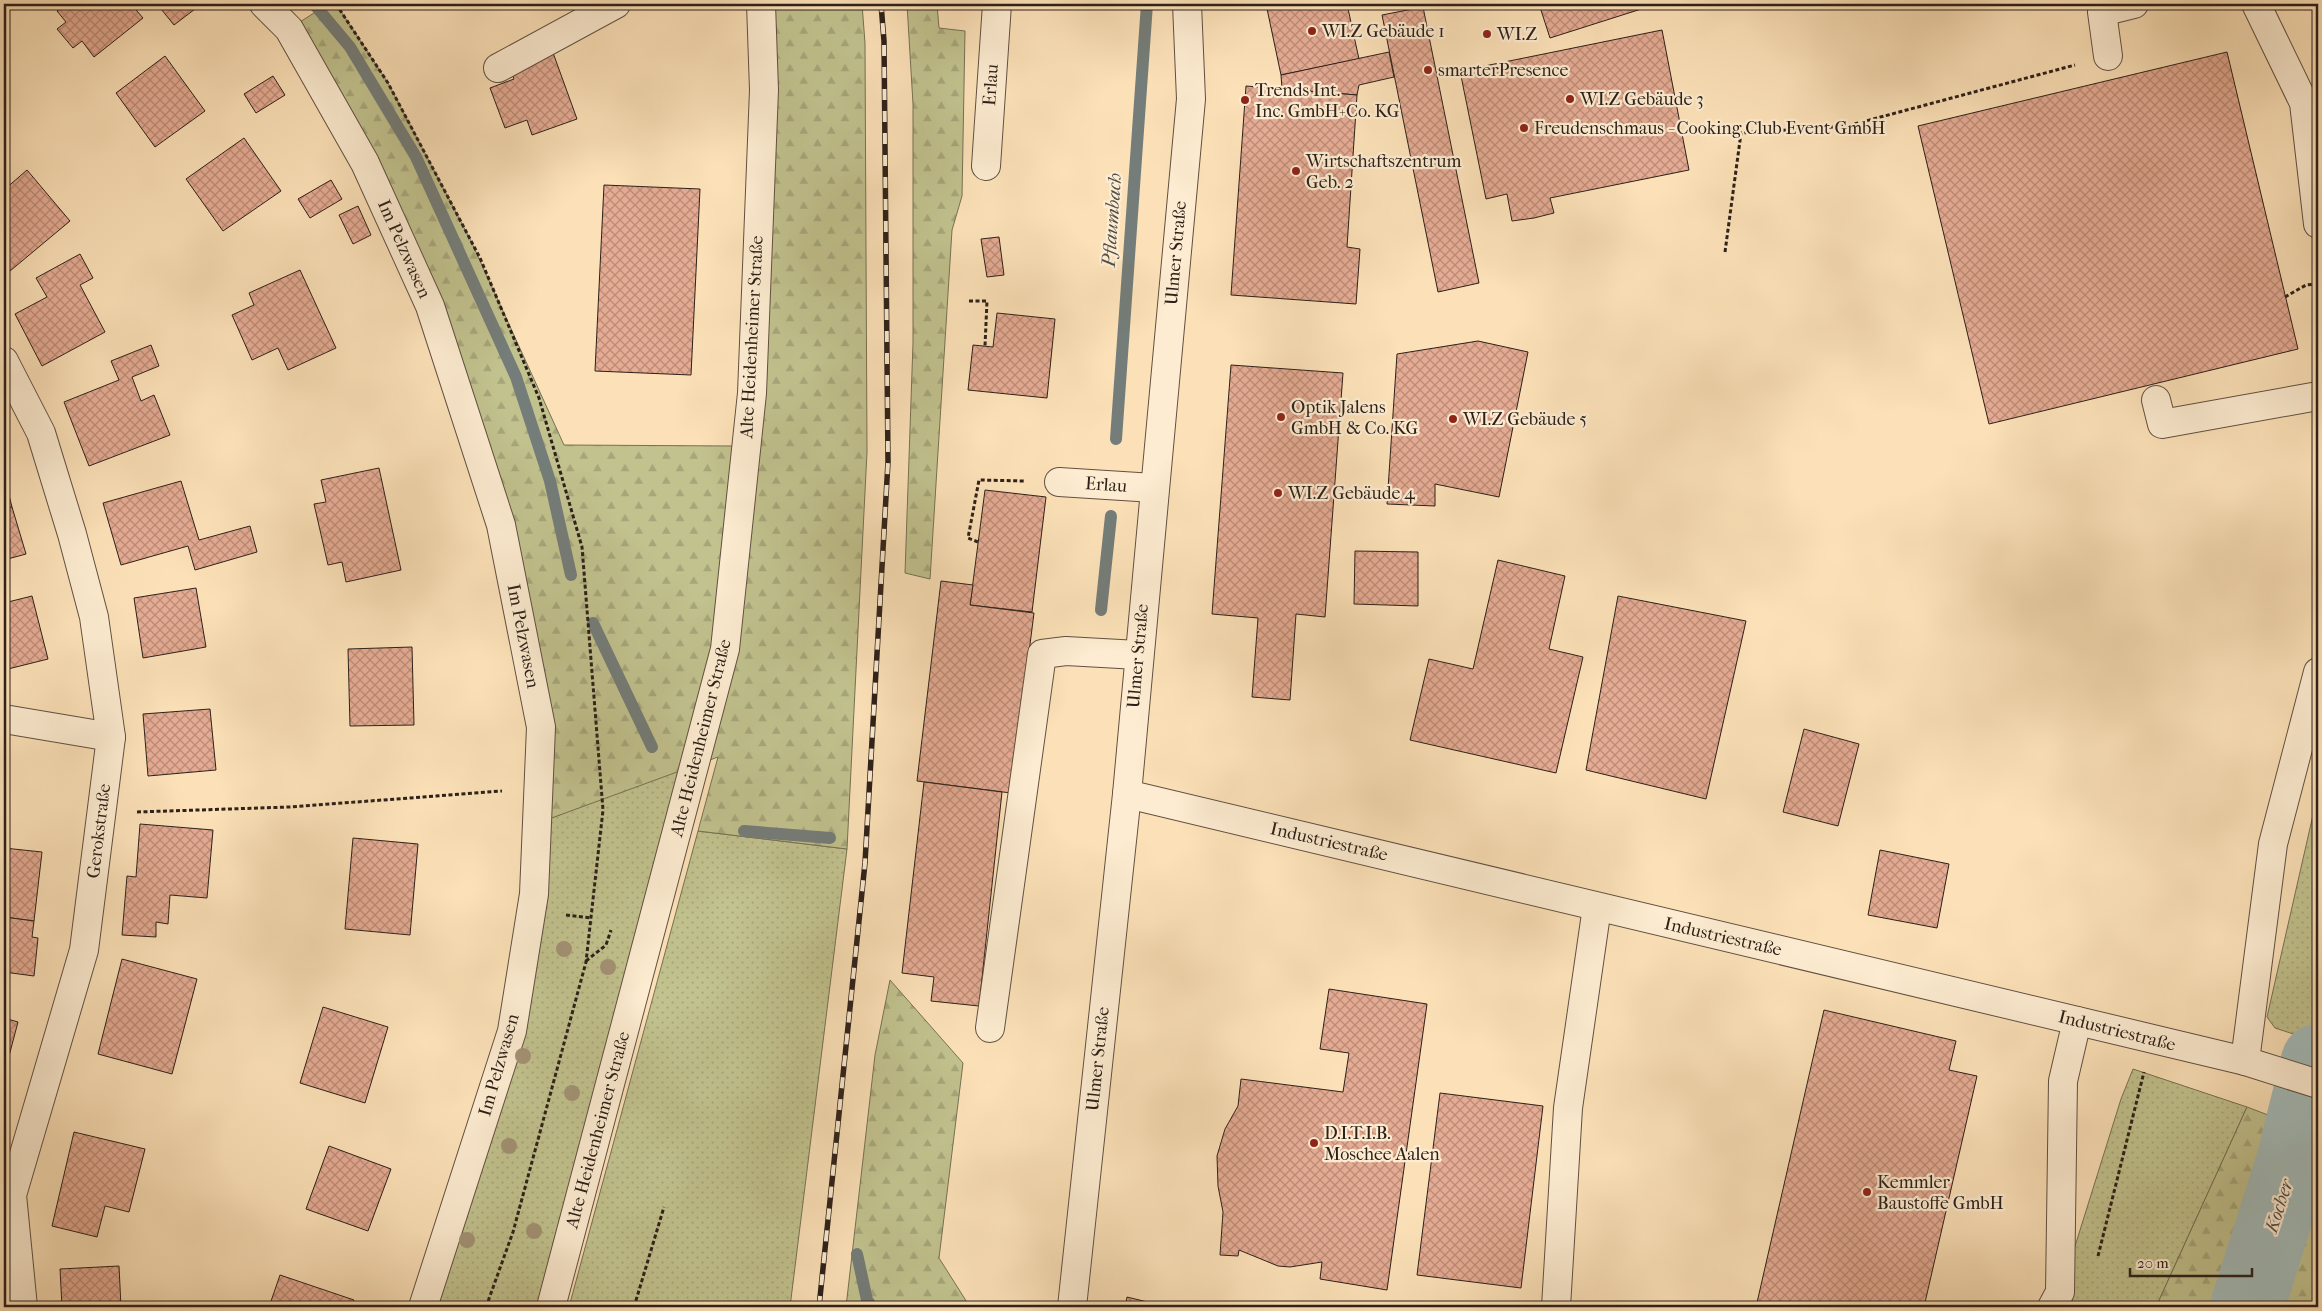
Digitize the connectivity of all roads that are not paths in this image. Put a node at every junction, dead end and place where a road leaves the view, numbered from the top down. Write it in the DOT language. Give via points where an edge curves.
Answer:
graph roads {
  1 [pos="264,4"];
  2 [pos="616,4"];
  3 [pos="760,4"];
  4 [pos="997,4"];
  5 [pos="1187,4"];
  6 [pos="2134,4"];
  7 [pos="2256,4"];
  8 [pos="2108,56"];
  9 [pos="498,68"];
  10 [pos="986,166"];
  11 [pos="2318,224"];
  12 [pos="4,361"];
  13 [pos="2318,396"];
  14 [pos="2156,400"];
  15 [pos="1058,482"];
  16 [pos="1154,488"];
  17 [pos="1138,655"];
  18 [pos="2318,672"];
  19 [pos="4,719"];
  20 [pos="111,737"];
  21 [pos="1127,794"];
  22 [pos="1597,907"];
  23 [pos="2077,1021"];
  24 [pos="990,1028"];
  25 [pos="2254,1064"];
  26 [pos="2318,1084"];
  27 [pos="8,1194"];
  28 [pos="23,1307"];
  29 [pos="424,1307"];
  30 [pos="551,1307"];
  31 [pos="1072,1307"];
  32 [pos="1556,1307"];
  33 [pos="2052,1307"];
  1 -- 29 [label="street, Im Pelzwasen" via="289,29 365,163 430,306 500,525 542,727 534,894 512,1031"];
  2 -- 9 [label="street"];
  3 -- 30 [label="street, Alte Heidenheimer Straße" via="764,90 752,393 725,649"];
  4 -- 10 [label="street, Erlau"];
  5 -- 16 [label="street, Ulmer Straße" via="1190,99"];
  6 -- 8 [label="street" via="2102,12"];
  7 -- 11 [label="street" via="2304,103"];
  12 -- 20 [label="street, Gerokstraße" via="40,433 72,534 94,618"];
  13 -- 14 [label="street" via="2162,424"];
  15 -- 16 [label="street, Erlau"];
  16 -- 17 [label="street, Ulmer Straße"];
  17 -- 21 [label="street, Ulmer Straße"];
  17 -- 24 [label="street" via="1066,651 1042,654"];
  18 -- 25 [label="street" via="2273,844"];
  19 -- 20 [label="street"];
  20 -- 27 [label="street, Gerokstraße" via="84,950"];
  21 -- 22 [label="street, Industriestraße"];
  21 -- 31 [label="street, Ulmer Straße"];
  22 -- 23 [label="street, Industriestraße"];
  22 -- 32 [label="street" via="1568,1108"];
  23 -- 25 [label="street, Industriestraße"];
  23 -- 33 [label="street" via="2063,1081 2060,1292"];
  25 -- 26 [label="street, Industriestraße"];
  27 -- 28 [label="street, Gerokstraße"];
}
